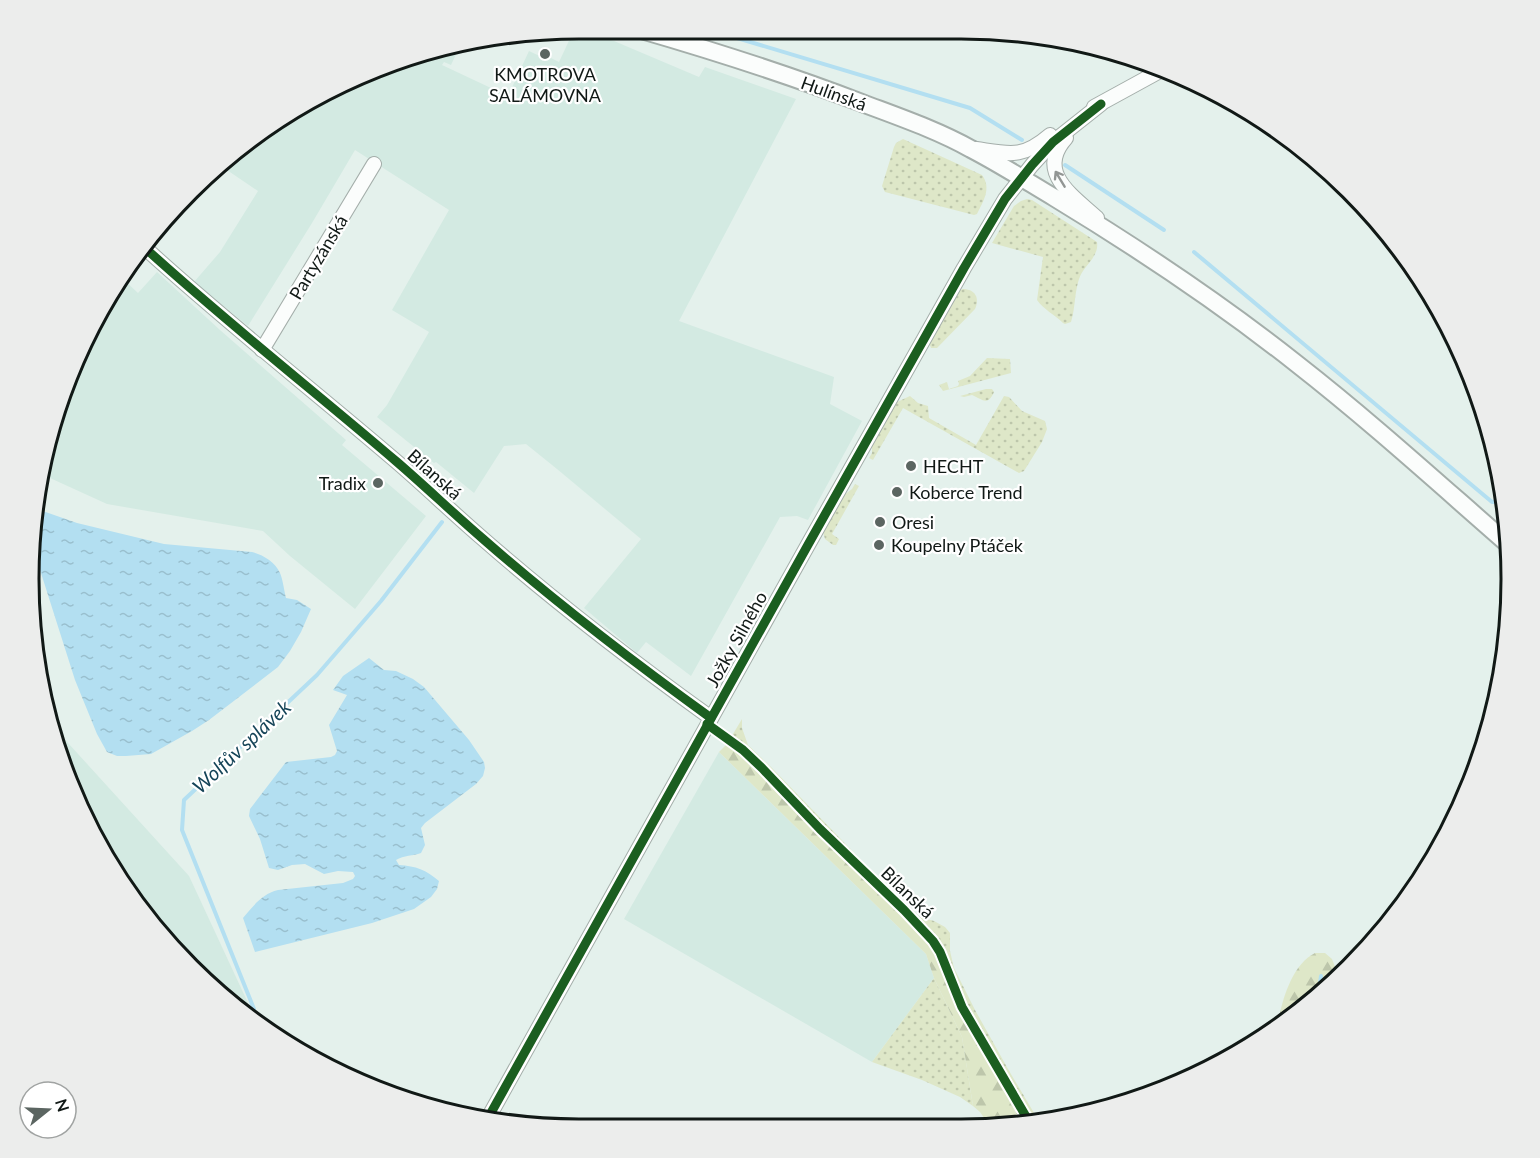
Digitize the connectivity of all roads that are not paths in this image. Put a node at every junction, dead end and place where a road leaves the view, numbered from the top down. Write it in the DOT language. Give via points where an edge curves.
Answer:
graph roads {
  1 [pos="673,39"];
  2 [pos="1153,75"];
  3 [pos="1105,101"];
  4 [pos="970,148"];
  5 [pos="374,164"];
  6 [pos="1021,178"];
  7 [pos="1116,235"];
  8 [pos="150,252"];
  9 [pos="262,350"];
  10 [pos="1499,536"];
  11 [pos="711,718"];
  12 [pos="492,1112"];
  1 -- 4 [label="main road, Hulínská" via="828,90"];
  2 -- 3 [label="street"];
  3 -- 4 [label="street" via="1071,119 1023,153"];
  3 -- 6 [label="street, Jožky Silného" via="1053,142"];
  7 -- 3 [label="street, one-way" via="1063,186 1055,173 1054,161 1064,140"];
  4 -- 6 [label="main road, Hulínská"];
  5 -- 9 [label="street, Partyzánská"];
  6 -- 7 [label="main road, Hulínská"];
  6 -- 11 [label="street, Jožky Silného" via="964,268"];
  7 -- 10 [label="main road, Hulínská" via="1292,359"];
  8 -- 9 [label="street, Bílanská"];
  9 -- 11 [label="street, Bílanská" via="551,596"];
  11 -- 12 [label="street, Jožky Silného"];
}
